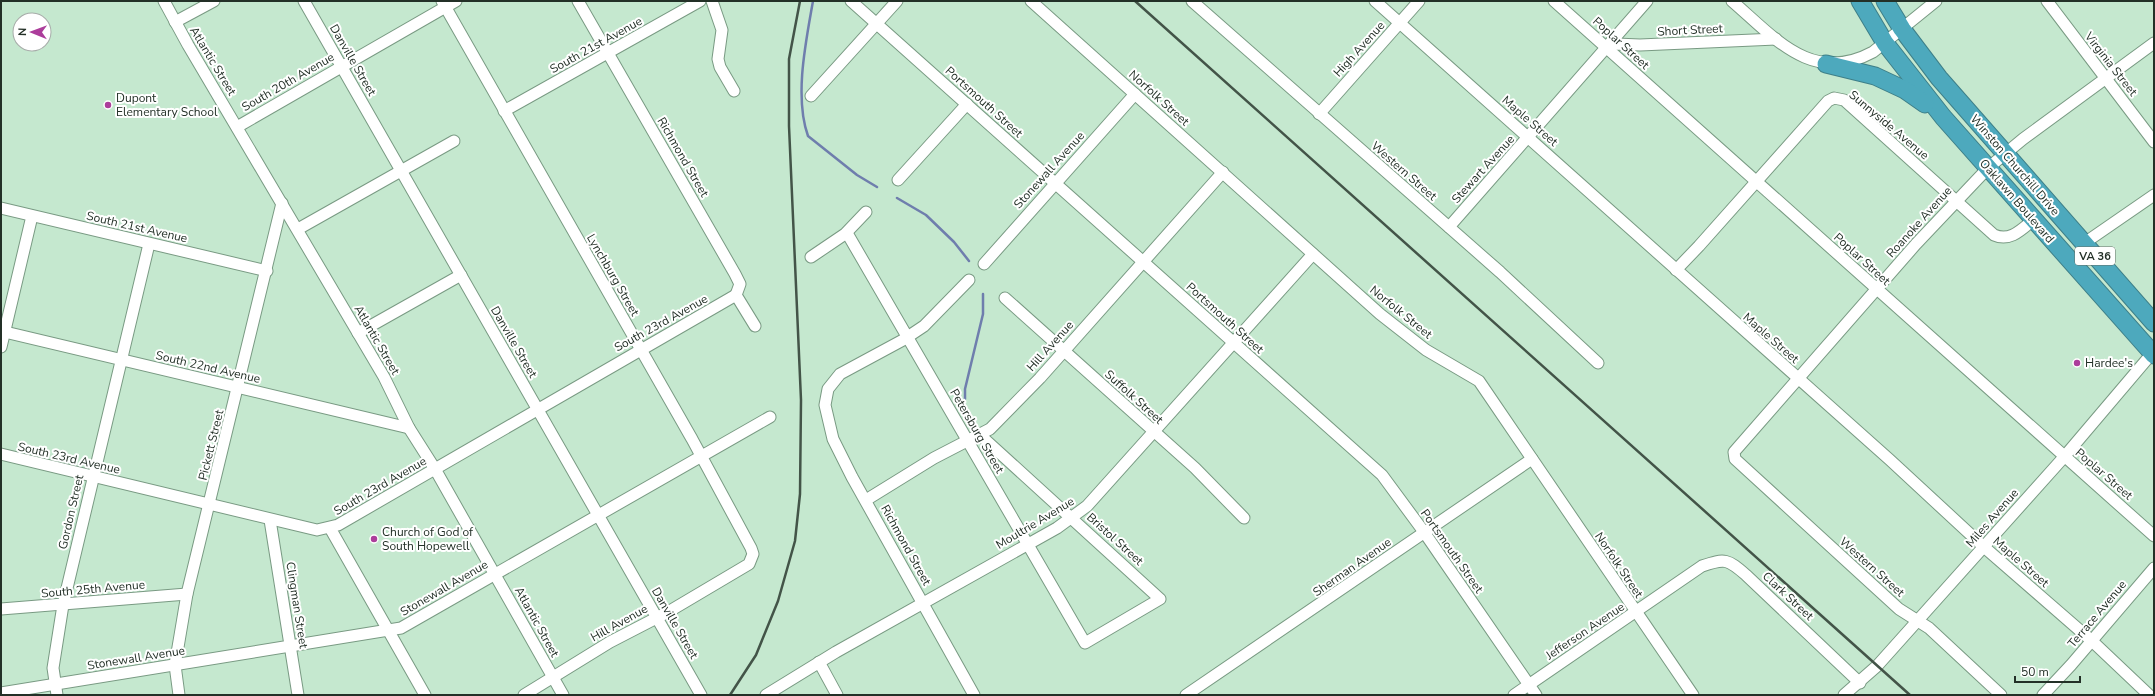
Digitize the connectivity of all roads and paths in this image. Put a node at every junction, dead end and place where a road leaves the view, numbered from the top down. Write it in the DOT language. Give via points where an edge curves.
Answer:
graph roads {
  1 [pos="164,1"];
  2 [pos="214,1"];
  3 [pos="304,1"];
  4 [pos="456,1"];
  5 [pos="578,1"];
  6 [pos="700,1"];
  7 [pos="712,1"];
  8 [pos="851,1"];
  9 [pos="897,1"];
  10 [pos="1031,1"];
  11 [pos="1192,1"];
  12 [pos="1375,1"];
  13 [pos="1419,1"];
  14 [pos="1554,1"];
  15 [pos="1647,1"];
  16 [pos="1732,1"];
  17 [pos="1860,1"];
  18 [pos="1885,1"];
  19 [pos="1936,1"];
  20 [pos="2047,1"];
  21 [pos="444,4"];
  22 [pos="175,22"];
  23 [pos="1400,22"];
  24 [pos="877,24"];
  25 [pos="1902,29"];
  26 [pos="1776,39"];
  27 [pos="1884,43"];
  28 [pos="2154,43"];
  29 [pos="1606,47"];
  30 [pos="608,53"];
  31 [pos="1826,64"];
  32 [pos="342,67"];
  33 [pos="2106,79"];
  34 [pos="734,91"];
  35 [pos="1135,94"];
  36 [pos="811,96"];
  37 [pos="967,104"];
  38 [pos="504,111"];
  39 [pos="1319,114"];
  40 [pos="1943,117"];
  41 [pos="237,126"];
  42 [pos="1529,137"];
  43 [pos="454,141"];
  44 [pos="2154,142"];
  45 [pos="2004,154"];
  46 [pos="1988,168"];
  47 [pos="402,171"];
  48 [pos="1223,172"];
  49 [pos="898,180"];
  50 [pos="1756,182"];
  51 [pos="1055,183"];
  52 [pos="2154,195"];
  53 [pos="1956,201"];
  54 [pos="282,203"];
  55 [pos="1,208"];
  56 [pos="866,212"];
  57 [pos="32,216"];
  58 [pos="2033,220"];
  59 [pos="1449,227"];
  60 [pos="298,229"];
  61 [pos="847,232"];
  62 [pos="150,244"];
  63 [pos="2083,244"];
  64 [pos="1313,254"];
  65 [pos="811,257"];
  66 [pos="1144,262"];
  67 [pos="984,264"];
  68 [pos="1676,270"];
  69 [pos="267,271"];
  70 [pos="461,275"];
  71 [pos="969,280"];
  72 [pos="1876,289"];
  73 [pos="736,295"];
  74 [pos="1005,298"];
  75 [pos="2154,323"];
  76 [pos="755,326"];
  77 [pos="3,332"];
  78 [pos="358,333"];
  79 [pos="908,337"];
  80 [pos="1234,343"];
  81 [pos="1,347"];
  82 [pos="641,350"];
  83 [pos="1064,351"];
  84 [pos="2154,353"];
  85 [pos="122,360"];
  86 [pos="1598,363"];
  87 [pos="1798,378"];
  88 [pos="239,387"];
  89 [pos="538,409"];
  90 [pos="770,417"];
  91 [pos="409,428"];
  92 [pos="1154,431"];
  93 [pos="980,435"];
  94 [pos="968,441"];
  95 [pos="1734,452"];
  96 [pos="1,454"];
  97 [pos="700,455"];
  98 [pos="2064,456"];
  99 [pos="1532,459"];
  100 [pos="435,469"];
  101 [pos="93,476"];
  102 [pos="866,500"];
  103 [pos="210,505"];
  104 [pos="598,515"];
  105 [pos="1072,518"];
  106 [pos="1244,518"];
  107 [pos="270,520"];
  108 [pos="330,528"];
  109 [pos="1424,532"];
  110 [pos="2154,536"];
  111 [pos="1028,544"];
  112 [pos="1984,547"];
  113 [pos="749,564"];
  114 [pos="2154,568"];
  115 [pos="495,573"];
  116 [pos="1689,575"];
  117 [pos="187,594"];
  118 [pos="924,603"];
  119 [pos="63,605"];
  120 [pos="1,609"];
  121 [pos="1636,613"];
  122 [pos="657,618"];
  123 [pos="1918,620"];
  124 [pos="388,630"];
  125 [pos="2092,641"];
  126 [pos="1085,643"];
  127 [pos="290,646"];
  128 [pos="819,662"];
  129 [pos="175,665"];
  130 [pos="554,677"];
  131 [pos="1860,683"];
  132 [pos="1529,685"];
  133 [pos="56,690"];
  134 [pos="1,693"];
  135 [pos="1846,694"];
  136 [pos="179,695"];
  137 [pos="298,695"];
  138 [pos="425,695"];
  139 [pos="524,695"];
  140 [pos="563,695"];
  141 [pos="701,695"];
  142 [pos="766,695"];
  143 [pos="837,695"];
  144 [pos="974,695"];
  145 [pos="1186,695"];
  146 [pos="1514,695"];
  147 [pos="1536,695"];
  148 [pos="1693,695"];
  149 [pos="2001,695"];
  150 [pos="2043,695"];
  151 [pos="2149,695"];
  1 -- 22 [label="street, Atlantic Street"];
  2 -- 22 [label="street"];
  3 -- 32 [label="street, Danville Street"];
  4 -- 21 [label="street, South 20th Avenue"];
  5 -- 30 [label="street, Richmond Street"];
  6 -- 30 [label="street, South 21st Avenue"];
  7 -- 34 [label="street" via="722,30 718,51 720,67"];
  8 -- 24 [label="street, Portsmouth Street"];
  9 -- 24 [label="street"];
  10 -- 35 [label="street, Norfolk Street"];
  11 -- 39 [label="street, Western Street"];
  12 -- 23 [label="street, Maple Street"];
  13 -- 23 [label="street, High Avenue"];
  14 -- 29 [label="street, Poplar Street"];
  15 -- 29 [label="street, Stewart Avenue"];
  16 -- 26 [label="street"];
  17 -- 27 [label="highway, VA 36"];
  18 -- 25 [label="highway, Winston Churchill Drive / VA 36"];
  19 -- 25 [label="street"];
  20 -- 33 [label="street, Virginia Street"];
  21 -- 32 [label="street, South 20th Avenue"];
  21 -- 38 [label="street, Lynchburg Street"];
  22 -- 41 [label="street, Atlantic Street"];
  23 -- 39 [label="street, High Avenue"];
  23 -- 42 [label="street, Maple Street"];
  24 -- 36 [label="street"];
  24 -- 37 [label="street, Portsmouth Street"];
  25 -- 27 [label="street"];
  25 -- 45 [label="highway, Winston Churchill Drive / VA 36" via="1935,73"];
  26 -- 29 [label="street, Short Street" via="1616,44"];
  26 -- 31 [label="street" via="1800,57"];
  27 -- 31 [label="street" via="1862,58 1851,62"];
  27 -- 40 [label="highway, Oaklawn Boulevard / VA 36"];
  28 -- 33 [label="street, Roanoke Avenue"];
  29 -- 42 [label="street, Stewart Avenue"];
  29 -- 50 [label="street, Poplar Street"];
  30 -- 38 [label="street, South 21st Avenue"];
  30 -- 73 [label="street, Richmond Street" via="735,274 740,284"];
  31 -- 40 [label="highway" via="1875,76 1905,90"];
  32 -- 41 [label="street, South 20th Avenue"];
  32 -- 47 [label="street, Danville Street"];
  33 -- 44 [label="street, Virginia Street"];
  33 -- 45 [label="street, Roanoke Avenue"];
  35 -- 48 [label="street, Norfolk Street"];
  35 -- 51 [label="street, Stonewall Avenue"];
  37 -- 49 [label="street"];
  37 -- 51 [label="street, Portsmouth Street"];
  38 -- 82 [label="street, Lynchburg Street"];
  39 -- 59 [label="street, Western Street"];
  40 -- 46 [label="highway, Oaklawn Boulevard / VA 36"];
  41 -- 54 [label="street, Atlantic Street"];
  42 -- 59 [label="street, Stewart Avenue"];
  42 -- 68 [label="street, Maple Street"];
  43 -- 47 [label="street"];
  45 -- 46 [label="street, Roanoke Avenue"];
  45 -- 63 [label="highway, Winston Churchill Drive / VA 36"];
  46 -- 53 [label="street, Roanoke Avenue"];
  46 -- 58 [label="highway, Oaklawn Boulevard / VA 36"];
  47 -- 60 [label="street"];
  47 -- 70 [label="street, Danville Street"];
  48 -- 64 [label="street, Norfolk Street"];
  48 -- 66 [label="street, Hill Avenue"];
  50 -- 53 [label="street, Sunnyside Avenue" via="1828,101 1840,99 1866,119"];
  50 -- 68 [label="street, Sunnyside Avenue"];
  50 -- 72 [label="street, Poplar Street"];
  51 -- 66 [label="street, Portsmouth Street"];
  51 -- 67 [label="street, Stonewall Avenue"];
  52 -- 63 [label="street"];
  53 -- 58 [label="street, Sunnyside Avenue" via="2000,238 2012,236"];
  53 -- 72 [label="street, Roanoke Avenue"];
  54 -- 60 [label="street, Atlantic Street"];
  54 -- 69 [label="street, Pickett Street"];
  55 -- 57 [label="street, South 21st Avenue"];
  56 -- 61 [label="street"];
  57 -- 62 [label="street, South 21st Avenue"];
  57 -- 77 [label="street"];
  58 -- 84 [label="highway, Oaklawn Boulevard / VA 36"];
  59 -- 86 [label="street, Western Street"];
  60 -- 78 [label="street, Atlantic Street"];
  61 -- 65 [label="street"];
  61 -- 79 [label="street, Petersburg Street"];
  62 -- 69 [label="street, South 21st Avenue"];
  62 -- 85 [label="street, Gordon Street"];
  63 -- 75 [label="highway, Winston Churchill Drive / VA 36"];
  64 -- 80 [label="street, Moultrie Avenue"];
  64 -- 99 [label="street, Norfolk Street" via="1408,337 1479,381"];
  66 -- 80 [label="street, Portsmouth Street"];
  66 -- 83 [label="street, Hill Avenue"];
  68 -- 87 [label="street, Maple Street"];
  69 -- 88 [label="street, Pickett Street"];
  70 -- 78 [label="street"];
  70 -- 89 [label="street, Danville Street"];
  71 -- 79 [label="street" via="933,318"];
  72 -- 87 [label="street, Roanoke Avenue"];
  72 -- 98 [label="street, Poplar Street"];
  73 -- 76 [label="street"];
  73 -- 82 [label="street, South 23rd Avenue"];
  74 -- 83 [label="street, Suffolk Street"];
  77 -- 81 [label="street"];
  77 -- 85 [label="street, South 22nd Avenue"];
  78 -- 91 [label="street, Atlantic Street"];
  79 -- 94 [label="street, Petersburg Street"];
  79 -- 102 [label="street, Richmond Street" via="840,374 828,389 825,405 833,440"];
  80 -- 92 [label="street, Moultrie Avenue"];
  80 -- 109 [label="street, Portsmouth Street" via="1382,475"];
  82 -- 89 [label="street, South 23rd Avenue"];
  82 -- 97 [label="street, Lynchburg Street"];
  83 -- 92 [label="street, Suffolk Street"];
  83 -- 93 [label="street, Hill Avenue" via="1012,408"];
  84 -- 98 [label="street, Miles Avenue"];
  85 -- 88 [label="street, South 22nd Avenue"];
  85 -- 101 [label="street, Gordon Street"];
  87 -- 95 [label="street, Roanoke Avenue"];
  87 -- 112 [label="street, Maple Street"];
  88 -- 91 [label="street, South 22nd Avenue"];
  88 -- 103 [label="street, Pickett Street"];
  89 -- 100 [label="street, South 23rd Avenue"];
  89 -- 104 [label="street, Danville Street"];
  90 -- 97 [label="street, Stonewall Avenue"];
  91 -- 100 [label="street, Atlantic Street"];
  92 -- 105 [label="street, Moultrie Avenue" via="1100,493"];
  92 -- 106 [label="street, Suffolk Street" via="1218,490"];
  93 -- 94 [label="street, Hill Avenue"];
  93 -- 105 [label="street, Bristol Street"];
  94 -- 102 [label="street, Hill Avenue" via="934,458"];
  94 -- 111 [label="street, Petersburg Street"];
  95 -- 123 [label="street, Western Street" via="1735,459 1816,534 1899,609"];
  96 -- 101 [label="street, South 23rd Avenue"];
  97 -- 104 [label="street, Stonewall Avenue"];
  97 -- 113 [label="street, Lynchburg Street" via="751,548 753,554"];
  98 -- 110 [label="street, Poplar Street"];
  98 -- 112 [label="street, Miles Avenue"];
  99 -- 109 [label="street, Sherman Avenue"];
  99 -- 121 [label="street, Norfolk Street"];
  100 -- 108 [label="street, South 23rd Avenue"];
  100 -- 115 [label="street, Atlantic Street"];
  101 -- 103 [label="street, South 23rd Avenue"];
  101 -- 119 [label="street, Gordon Street"];
  102 -- 118 [label="street, Richmond Street"];
  103 -- 107 [label="street, South 23rd Avenue"];
  103 -- 117 [label="street, Pickett Street"];
  104 -- 115 [label="street, Stonewall Avenue"];
  104 -- 122 [label="street, Danville Street"];
  105 -- 111 [label="street, Moultrie Avenue"];
  105 -- 126 [label="street, Bristol Street" via="1160,599"];
  107 -- 108 [label="street, South 23rd Avenue" via="316,530"];
  107 -- 127 [label="street, Clingman Street"];
  108 -- 124 [label="street"];
  109 -- 132 [label="street, Portsmouth Street"];
  109 -- 145 [label="street, Sherman Avenue"];
  111 -- 118 [label="street, Moultrie Avenue"];
  111 -- 126 [label="street, Petersburg Street"];
  112 -- 123 [label="street, Miles Avenue"];
  112 -- 125 [label="street, Maple Street"];
  113 -- 122 [label="street, Hill Avenue"];
  114 -- 125 [label="street, Terrace Avenue"];
  115 -- 124 [label="street, Stonewall Avenue" via="408,624"];
  115 -- 130 [label="street, Atlantic Street"];
  116 -- 121 [label="street, Jefferson Avenue"];
  116 -- 131 [label="street, Clark Street" via="1702,566 1719,560 1731,562"];
  117 -- 119 [label="street, South 25th Avenue"];
  117 -- 129 [label="street, Pickett Street"];
  118 -- 128 [label="street, Moultrie Avenue"];
  118 -- 144 [label="street, Richmond Street"];
  119 -- 120 [label="street, South 25th Avenue"];
  119 -- 133 [label="street, Gordon Street" via="53,668"];
  121 -- 132 [label="street, Jefferson Avenue"];
  121 -- 148 [label="street, Norfolk Street"];
  122 -- 130 [label="street, Hill Avenue" via="610,642"];
  122 -- 141 [label="street, Danville Street"];
  123 -- 131 [label="street, Miles Avenue"];
  123 -- 149 [label="street, Western Street"];
  124 -- 127 [label="street, Stonewall Avenue"];
  124 -- 138 [label="street"];
  125 -- 150 [label="street, Terrace Avenue"];
  125 -- 151 [label="street, Maple Street"];
  127 -- 129 [label="street, Stonewall Avenue"];
  127 -- 137 [label="street, Clingman Street"];
  128 -- 142 [label="street, Moultrie Avenue"];
  128 -- 143 [label="street"];
  129 -- 133 [label="street, Stonewall Avenue"];
  129 -- 136 [label="street, Pickett Street"];
  130 -- 139 [label="street, Hill Avenue"];
  130 -- 140 [label="street, Atlantic Street"];
  131 -- 135 [label="street, Miles Avenue"];
  132 -- 146 [label="street, Jefferson Avenue"];
  132 -- 147 [label="street, Portsmouth Street"];
  133 -- 134 [label="street, Stonewall Avenue"];
}
